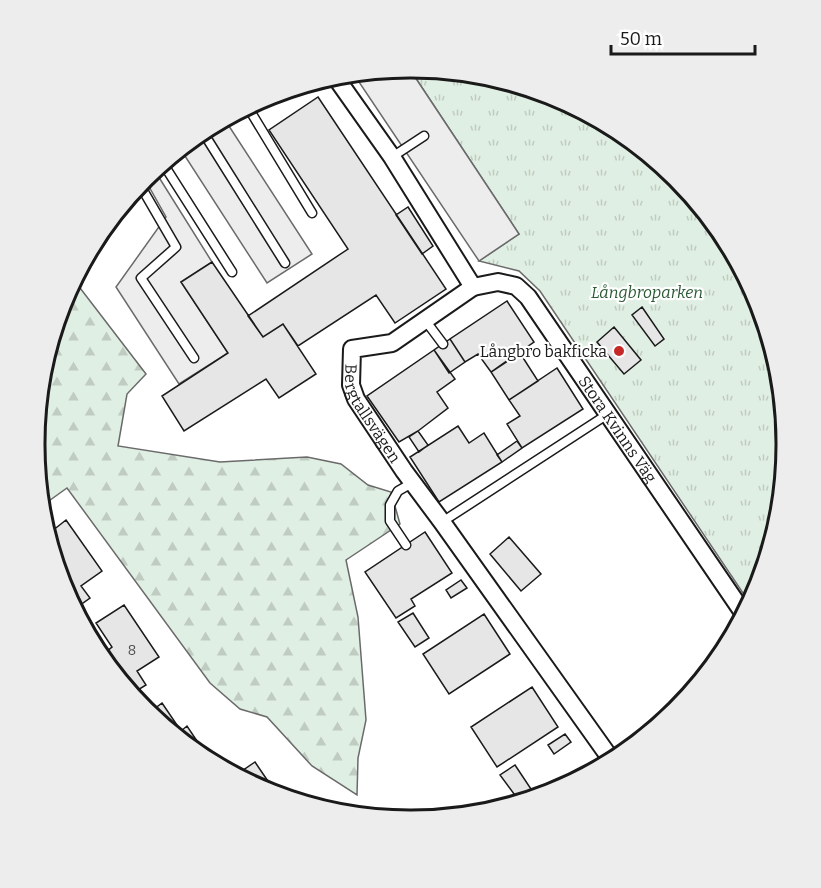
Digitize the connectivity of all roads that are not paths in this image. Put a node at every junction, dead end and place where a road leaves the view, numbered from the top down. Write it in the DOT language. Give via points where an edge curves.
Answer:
graph roads {
  1 [pos="342,86"];
  2 [pos="252,114"];
  3 [pos="424,136"];
  4 [pos="208,140"];
  5 [pos="392,157"];
  6 [pos="168,171"];
  7 [pos="145,194"];
  8 [pos="312,213"];
  9 [pos="285,263"];
  10 [pos="232,272"];
  11 [pos="473,287"];
  12 [pos="425,320"];
  13 [pos="442,344"];
  14 [pos="194,357"];
  15 [pos="608,414"];
  16 [pos="412,483"];
  17 [pos="442,522"];
  18 [pos="405,545"];
  19 [pos="738,605"];
  20 [pos="606,753"];
  1 -- 5 [label="street"];
  2 -- 8 [label="lane"];
  3 -- 5 [label="lane"];
  4 -- 9 [label="lane"];
  5 -- 11 [label="street"];
  6 -- 10 [label="lane"];
  7 -- 14 [label="lane" via="176,248 141,278"];
  11 -- 12 [label="street, Bergtallsvägen"];
  11 -- 15 [label="street, Stora Kvinns Väg" via="498,282 516,286 528,297"];
  12 -- 13 [label="lane"];
  12 -- 16 [label="street, Bergtallsvägen" via="392,344 352,349 351,385 356,399"];
  15 -- 17 [label="lane"];
  15 -- 19 [label="street, Stora Kvinns Väg"];
  16 -- 17 [label="street, Bergtallsvägen"];
  16 -- 18 [label="lane" via="398,491 390,505 390,521"];
  17 -- 20 [label="street, Bergtallsvägen"];
}
